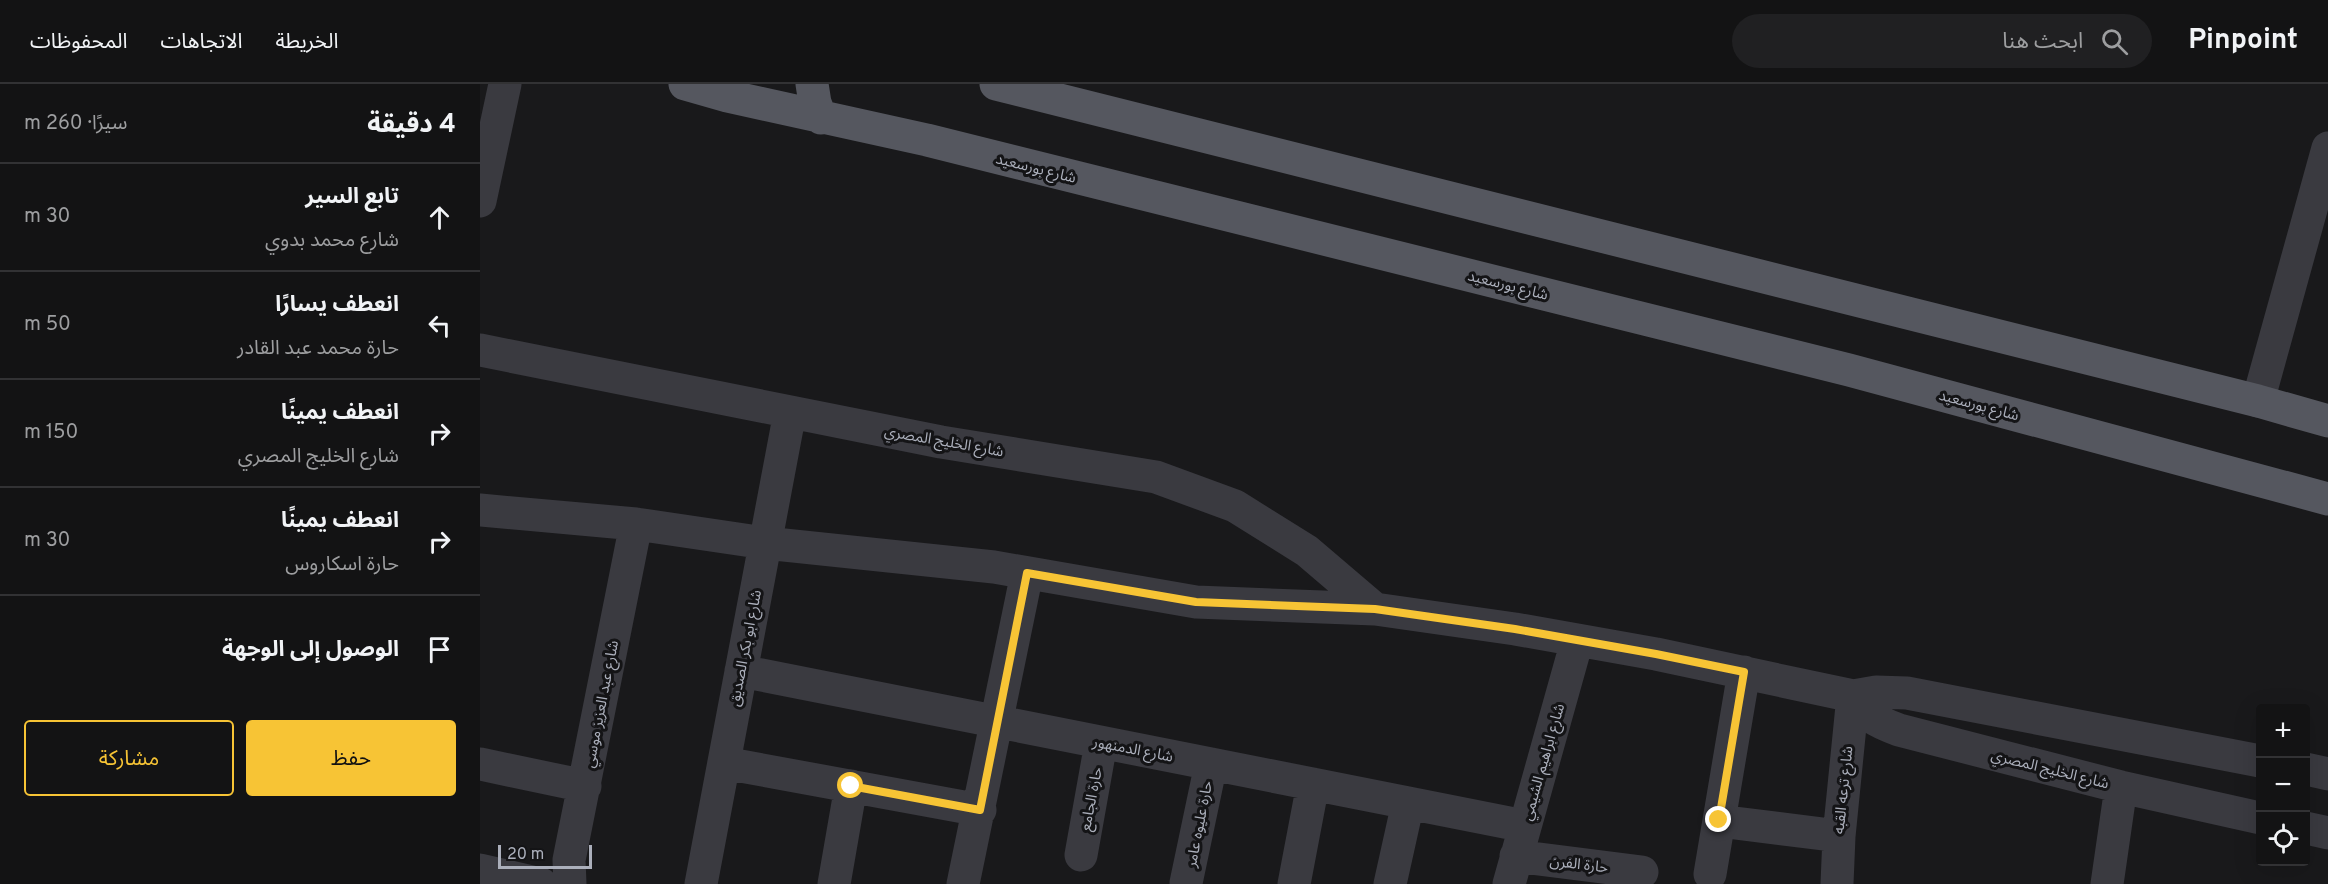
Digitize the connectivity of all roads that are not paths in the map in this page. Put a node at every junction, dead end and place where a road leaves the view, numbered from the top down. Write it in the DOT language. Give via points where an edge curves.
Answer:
graph roads {
  1 [pos="505,84"];
  2 [pos="685,84"];
  3 [pos="812,84"];
  4 [pos="996,84"];
  5 [pos="730,90"];
  6 [pos="821,118"];
  7 [pos="2328,148"];
  8 [pos="480,201"];
  9 [pos="480,350"];
  10 [pos="2258,401"];
  11 [pos="790,412"];
  12 [pos="2328,421"];
  13 [pos="2328,499"];
  14 [pos="480,510"];
  15 [pos="636,524"];
  16 [pos="765,543"];
  17 [pos="1027,573"];
  18 [pos="1375,609"];
  19 [pos="1577,640"];
  20 [pos="741,671"];
  21 [pos="1744,672"];
  22 [pos="1853,696"];
  23 [pos="997,722"];
  24 [pos="1101,743"];
  25 [pos="2256,760"];
  26 [pos="724,763"];
  27 [pos="480,764"];
  28 [pos="1211,764"];
  29 [pos="2310,770"];
  30 [pos="2328,774"];
  31 [pos="1313,784"];
  32 [pos="585,786"];
  33 [pos="851,786"];
  34 [pos="2121,787"];
  35 [pos="1408,803"];
  36 [pos="980,810"];
  37 [pos="2256,817"];
  38 [pos="1719,820"];
  39 [pos="2310,829"];
  40 [pos="2328,832"];
  41 [pos="1839,836"];
  42 [pos="1081,855"];
  43 [pos="1517,855"];
  44 [pos="480,870"];
  45 [pos="1642,872"];
  46 [pos="1710,874"];
  47 [pos="1186,883"];
  48 [pos="541,884"];
  49 [pos="570,884"];
  50 [pos="701,884"];
  51 [pos="834,884"];
  52 [pos="963,884"];
  53 [pos="1294,884"];
  54 [pos="1390,884"];
  55 [pos="1837,884"];
  56 [pos="2107,884"];
  1 -- 8 [label="street"];
  2 -- 5 [label="main road, شارع بورسعيد"];
  3 -- 6 [label="main road"];
  4 -- 10 [label="main road"];
  5 -- 6 [label="main road, شارع بورسعيد"];
  6 -- 13 [label="main road, شارع بورسعيد" via="927,140 1849,370"];
  7 -- 10 [label="street"];
  9 -- 11 [label="street, شارع الخليج المصري"];
  10 -- 12 [label="main road"];
  11 -- 16 [label="street, شارع ابو بكر الصديق"];
  11 -- 18 [label="street, شارع الخليج المصري" via="941,442 1156,477 1235,506 1307,551"];
  14 -- 15 [label="street"];
  15 -- 16 [label="street"];
  15 -- 32 [label="street, شارع عبد العزيز موسي"];
  16 -- 17 [label="street"];
  16 -- 20 [label="street, شارع ابو بكر الصديق"];
  17 -- 18 [label="street" via="1196,602"];
  17 -- 23 [label="street"];
  18 -- 19 [label="street"];
  19 -- 21 [label="street"];
  19 -- 43 [label="street, شارع ابراهيم الشيمي"];
  20 -- 23 [label="street, شارع الدمنهور"];
  20 -- 26 [label="street, شارع ابو بكر الصديق"];
  21 -- 22 [label="street"];
  21 -- 38 [label="street"];
  22 -- 25 [label="street" via="1907,693"];
  22 -- 34 [label="street, شارع الخليج المصري" via="1873,720 1899,730"];
  22 -- 41 [label="street, شارع ترعه القبه"];
  23 -- 24 [label="street, شارع الدمنهور"];
  23 -- 36 [label="street"];
  24 -- 28 [label="street, شارع الدمنهور"];
  24 -- 42 [label="street, حارة الجامع"];
  26 -- 33 [label="street"];
  26 -- 50 [label="street, شارع ابو بكر الصديق"];
  27 -- 32 [label="street"];
  28 -- 31 [label="street, شارع الدمنهور"];
  28 -- 47 [label="street, حارة عليوه عامر"];
  29 -- 30 [label="street"];
  31 -- 35 [label="street, شارع الدمنهور"];
  31 -- 53 [label="street"];
  32 -- 49 [label="street, شارع عبد العزيز موسي" via="569,861"];
  33 -- 36 [label="street"];
  33 -- 51 [label="street"];
  34 -- 37 [label="street, شارع الخليج المصري"];
  34 -- 56 [label="street"];
  35 -- 43 [label="street, شارع الدمنهور"];
  35 -- 54 [label="street"];
  36 -- 52 [label="street"];
  38 -- 41 [label="street"];
  38 -- 46 [label="street"];
  39 -- 40 [label="street"];
  41 -- 55 [label="street, شارع ترعه القبه"];
  43 -- 45 [label="street, حارة الفرن"];
  44 -- 48 [label="street"];
}
